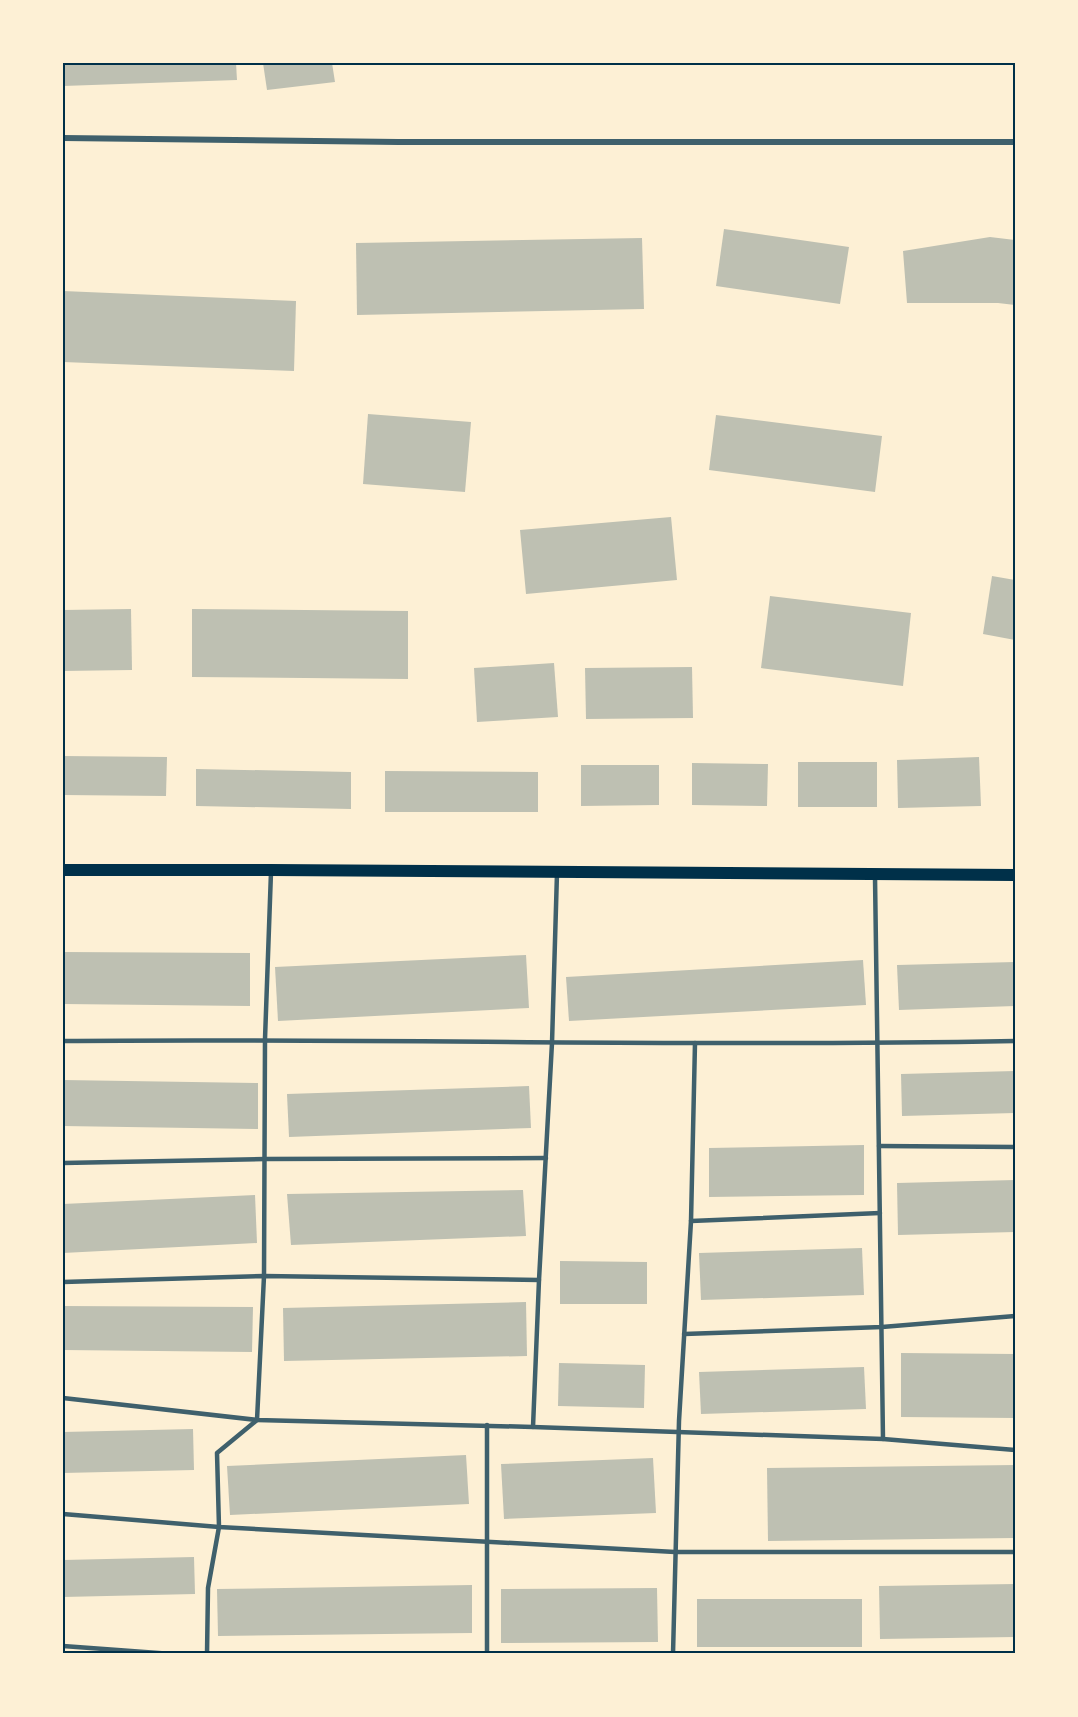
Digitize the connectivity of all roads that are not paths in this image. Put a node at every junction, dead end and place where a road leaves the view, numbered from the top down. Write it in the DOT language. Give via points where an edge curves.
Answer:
graph roads {
  1 [pos="63,138"];
  2 [pos="1015,142"];
  3 [pos="63,870"];
  4 [pos="271,870"];
  5 [pos="557,873"];
  6 [pos="875,874"];
  7 [pos="1015,875"];
  8 [pos="264,1039"];
  9 [pos="63,1041"];
  10 [pos="1015,1041"];
  11 [pos="552,1043"];
  12 [pos="695,1043"];
  13 [pos="878,1043"];
  14 [pos="879,1146"];
  15 [pos="1015,1148"];
  16 [pos="546,1158"];
  17 [pos="264,1159"];
  18 [pos="63,1163"];
  19 [pos="880,1213"];
  20 [pos="691,1221"];
  21 [pos="264,1276"];
  22 [pos="539,1280"];
  23 [pos="63,1282"];
  24 [pos="1015,1316"];
  25 [pos="882,1327"];
  26 [pos="684,1334"];
  27 [pos="63,1398"];
  28 [pos="257,1420"];
  29 [pos="487,1425"];
  30 [pos="533,1427"];
  31 [pos="679,1432"];
  32 [pos="884,1439"];
  33 [pos="1015,1450"];
  34 [pos="63,1514"];
  35 [pos="219,1527"];
  36 [pos="487,1542"];
  37 [pos="675,1552"];
  38 [pos="1015,1552"];
  39 [pos="63,1646"];
  40 [pos="172,1654"];
  41 [pos="207,1654"];
  42 [pos="487,1654"];
  43 [pos="673,1654"];
  1 -- 2 [label="street"];
  3 -- 4 [label="main road"];
  4 -- 5 [label="main road"];
  4 -- 8 [label="lane"];
  5 -- 6 [label="main road"];
  5 -- 11 [label="lane"];
  6 -- 7 [label="main road"];
  6 -- 13 [label="lane"];
  8 -- 9 [label="lane"];
  8 -- 11 [label="lane"];
  8 -- 17 [label="lane"];
  10 -- 13 [label="lane"];
  11 -- 12 [label="lane"];
  11 -- 16 [label="lane"];
  12 -- 13 [label="lane"];
  12 -- 20 [label="lane"];
  13 -- 14 [label="lane"];
  14 -- 15 [label="lane"];
  14 -- 19 [label="lane"];
  16 -- 17 [label="lane"];
  16 -- 22 [label="lane"];
  17 -- 18 [label="lane"];
  17 -- 21 [label="lane"];
  19 -- 20 [label="lane"];
  19 -- 25 [label="lane"];
  20 -- 26 [label="lane"];
  21 -- 22 [label="lane"];
  21 -- 23 [label="lane"];
  21 -- 28 [label="lane"];
  22 -- 30 [label="lane"];
  24 -- 25 [label="lane"];
  25 -- 26 [label="lane"];
  25 -- 32 [label="lane"];
  26 -- 31 [label="lane"];
  27 -- 28 [label="lane"];
  28 -- 29 [label="lane"];
  28 -- 35 [label="lane" via="217,1453"];
  29 -- 30 [label="lane"];
  29 -- 36 [label="lane"];
  30 -- 31 [label="lane"];
  31 -- 32 [label="lane"];
  31 -- 37 [label="lane"];
  32 -- 33 [label="lane"];
  34 -- 35 [label="lane"];
  35 -- 36 [label="lane"];
  35 -- 41 [label="lane" via="208,1588"];
  36 -- 37 [label="lane"];
  36 -- 42 [label="lane"];
  37 -- 38 [label="lane"];
  37 -- 43 [label="lane"];
  39 -- 40 [label="lane"];
}
